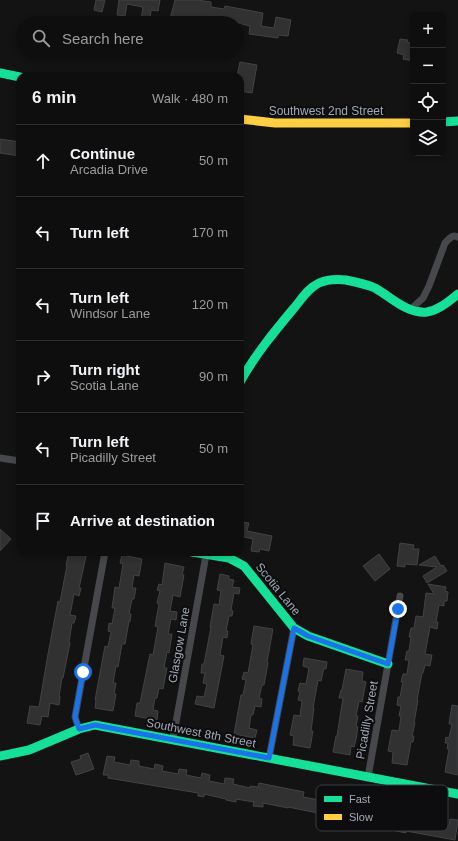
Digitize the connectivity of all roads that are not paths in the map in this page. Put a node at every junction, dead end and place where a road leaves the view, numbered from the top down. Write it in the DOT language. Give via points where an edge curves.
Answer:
graph roads {
  1 [pos="0,73"];
  2 [pos="16,76"];
  3 [pos="244,120"];
  4 [pos="458,121"];
  5 [pos="446,122"];
  6 [pos="410,123"];
  7 [pos="458,237"];
  8 [pos="458,294"];
  9 [pos="410,310"];
  10 [pos="244,374"];
  11 [pos="0,458"];
  12 [pos="16,460"];
  13 [pos="104,556"];
  14 [pos="206,556"];
  15 [pos="214,556"];
  16 [pos="400,596"];
  17 [pos="294,628"];
  18 [pos="388,664"];
  19 [pos="79,729"];
  20 [pos="173,740"];
  21 [pos="0,749"];
  22 [pos="13,753"];
  23 [pos="0,756"];
  24 [pos="269,758"];
  25 [pos="368,777"];
  26 [pos="410,785"];
  27 [pos="448,792"];
  28 [pos="458,794"];
  1 -- 2 [label="street"];
  3 -- 6 [label="street, Southwest 2nd Street" via="275,123"];
  4 -- 5 [label="street"];
  7 -- 9 [label="street" via="450,237 445,243 423,298"];
  8 -- 9 [label="street" via="431,311"];
  9 -- 10 [label="street" via="369,285 347,280 328,280 314,286 301,300"];
  11 -- 12 [label="street"];
  13 -- 19 [label="street" via="75,717"];
  14 -- 20 [label="street, Glasgow Lane"];
  15 -- 17 [label="street, Scotia Lane" via="229,558 244,566"];
  16 -- 18 [label="street, Picadilly Street"];
  17 -- 18 [label="street, Scotia Lane" via="308,636"];
  17 -- 24 [label="street"];
  18 -- 25 [label="street, Picadilly Street"];
  19 -- 20 [label="street, Southwest 8th Street" via="95,725"];
  19 -- 22 [label="street, Southwest 8th Street" via="29,750"];
  20 -- 24 [label="street, Southwest 8th Street"];
  21 -- 22 [label="street, Southwest 8th Street"];
  22 -- 23 [label="street, Southwest 8th Street"];
  24 -- 25 [label="street, Southwest 8th Street"];
  25 -- 26 [label="street, Southwest 8th Street"];
  27 -- 28 [label="street, Southwest 8th Street"];
}
